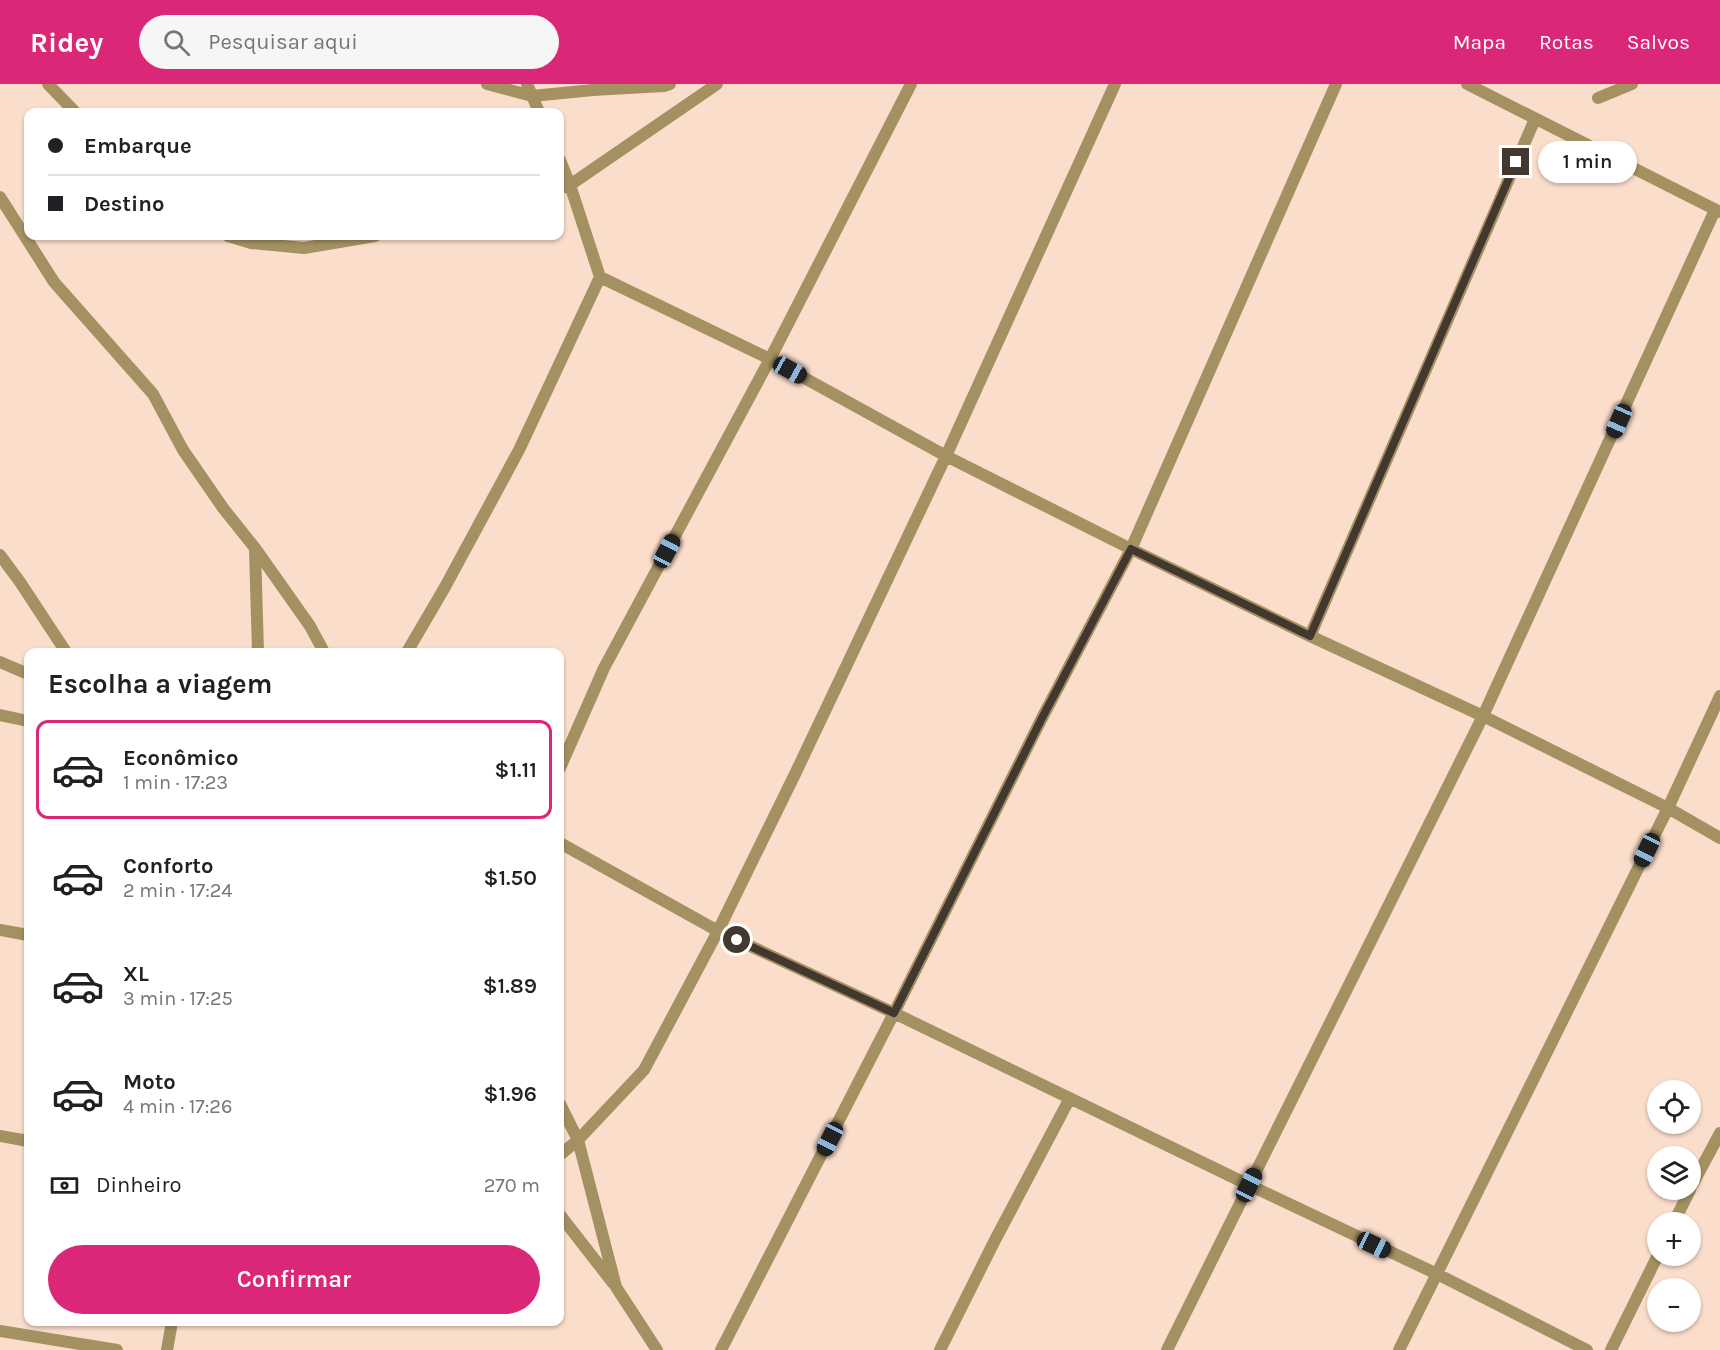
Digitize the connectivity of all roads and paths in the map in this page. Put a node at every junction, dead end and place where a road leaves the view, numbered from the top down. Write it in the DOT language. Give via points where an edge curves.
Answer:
graph roads {
  1 [pos="48,84"];
  2 [pos="487,84"];
  3 [pos="670,84"];
  4 [pos="717,84"];
  5 [pos="911,84"];
  6 [pos="1115,84"];
  7 [pos="1336,84"];
  8 [pos="1467,84"];
  9 [pos="1632,84"];
  10 [pos="529,90"];
  11 [pos="1599,98"];
  12 [pos="71,108"];
  13 [pos="537,108"];
  14 [pos="1535,118"];
  15 [pos="565,187"];
  16 [pos="0,197"];
  17 [pos="1718,211"];
  18 [pos="24,235"];
  19 [pos="27,240"];
  20 [pos="241,240"];
  21 [pos="351,240"];
  22 [pos="600,277"];
  23 [pos="770,359"];
  24 [pos="946,456"];
  25 [pos="255,548"];
  26 [pos="1131,549"];
  27 [pos="0,555"];
  28 [pos="1310,636"];
  29 [pos="63,648"];
  30 [pos="258,648"];
  31 [pos="322,648"];
  32 [pos="409,648"];
  33 [pos="0,662"];
  34 [pos="24,672"];
  35 [pos="1720,696"];
  36 [pos="0,715"];
  37 [pos="1484,716"];
  38 [pos="24,720"];
  39 [pos="564,759"];
  40 [pos="1668,808"];
  41 [pos="1720,838"];
  42 [pos="564,845"];
  43 [pos="0,930"];
  44 [pos="718,931"];
  45 [pos="24,934"];
  46 [pos="894,1013"];
  47 [pos="1070,1098"];
  48 [pos="564,1112"];
  49 [pos="1720,1133"];
  50 [pos="0,1136"];
  51 [pos="578,1140"];
  52 [pos="24,1141"];
  53 [pos="564,1152"];
  54 [pos="1701,1168"];
  55 [pos="1249,1185"];
  56 [pos="564,1220"];
  57 [pos="1653,1266"];
  58 [pos="1437,1274"];
  59 [pos="616,1287"];
  60 [pos="171,1326"];
  61 [pos="0,1331"];
  62 [pos="117,1350"];
  63 [pos="167,1350"];
  64 [pos="657,1350"];
  65 [pos="721,1350"];
  66 [pos="940,1350"];
  67 [pos="1167,1350"];
  68 [pos="1399,1350"];
  69 [pos="1587,1350"];
  70 [pos="1611,1350"];
  1 -- 12 [label="street"];
  2 -- 10 [label="street"];
  3 -- 10 [label="street"];
  4 -- 15 [label="street"];
  5 -- 23 [label="street"];
  6 -- 24 [label="street"];
  7 -- 26 [label="street"];
  8 -- 14 [label="street"];
  9 -- 11 [label="street"];
  10 -- 13 [label="street"];
  14 -- 17 [label="street"];
  14 -- 28 [label="street"];
  15 -- 22 [label="street"];
  16 -- 18 [label="street"];
  17 -- 37 [label="street"];
  19 -- 25 [label="street" via="54,282 153,394 183,450"];
  20 -- 21 [label="street" via="304,248"];
  22 -- 23 [label="street"];
  22 -- 32 [label="street" via="519,450"];
  23 -- 24 [label="street"];
  23 -- 39 [label="street" via="604,668"];
  24 -- 26 [label="street"];
  24 -- 44 [label="street"];
  25 -- 30 [label="street"];
  25 -- 31 [label="street"];
  26 -- 28 [label="street"];
  26 -- 46 [label="street"];
  27 -- 29 [label="street"];
  28 -- 37 [label="street"];
  33 -- 34 [label="street"];
  35 -- 40 [label="street"];
  36 -- 38 [label="street"];
  37 -- 40 [label="street"];
  37 -- 55 [label="street"];
  40 -- 41 [label="street"];
  40 -- 58 [label="street"];
  42 -- 44 [label="street"];
  43 -- 45 [label="street"];
  44 -- 46 [label="street"];
  44 -- 51 [label="street" via="644,1070"];
  46 -- 47 [label="street"];
  46 -- 65 [label="street"];
  47 -- 55 [label="street"];
  47 -- 66 [label="street"];
  48 -- 51 [label="street"];
  49 -- 54 [label="street"];
  50 -- 52 [label="street"];
  51 -- 53 [label="street"];
  51 -- 59 [label="street"];
  55 -- 58 [label="street"];
  55 -- 67 [label="street"];
  56 -- 59 [label="street"];
  57 -- 70 [label="street"];
  58 -- 68 [label="street"];
  58 -- 69 [label="street"];
  59 -- 64 [label="street"];
  60 -- 63 [label="street"];
  61 -- 62 [label="street"];
}
